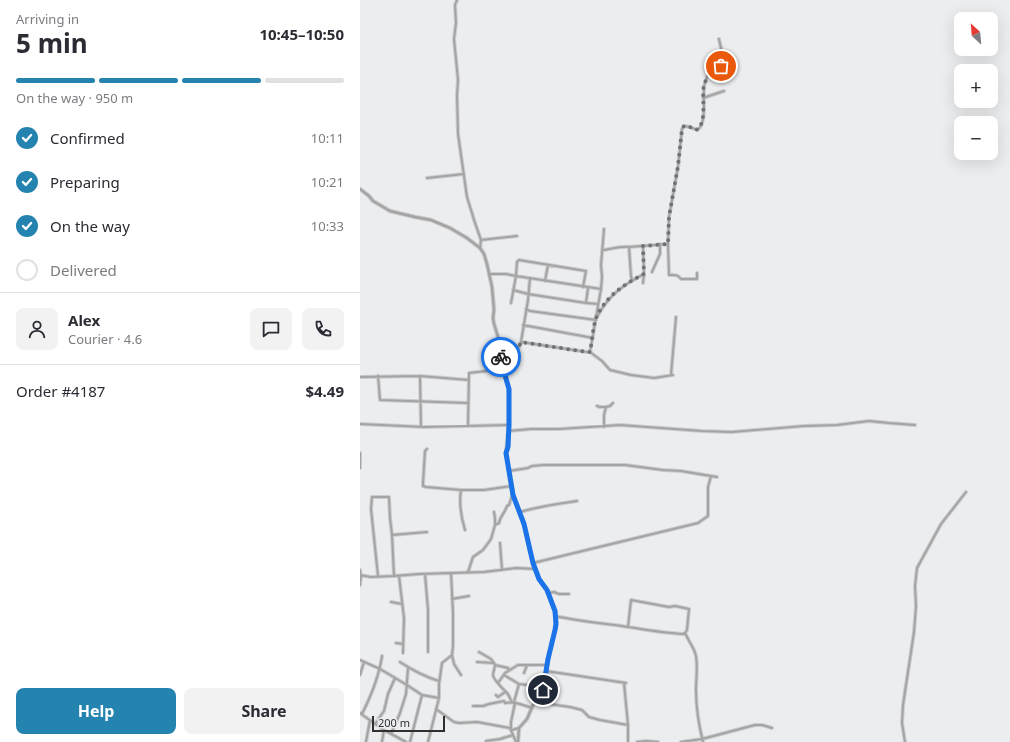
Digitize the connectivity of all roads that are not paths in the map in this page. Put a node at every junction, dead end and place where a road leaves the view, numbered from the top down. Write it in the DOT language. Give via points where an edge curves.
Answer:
graph roads {
  1 [pos="457,0"];
  2 [pos="719,39"];
  3 [pos="724,92"];
  4 [pos="703,98"];
  5 [pos="464,174"];
  6 [pos="428,178"];
  7 [pos="360,189"];
  8 [pos="604,229"];
  9 [pos="517,236"];
  10 [pos="481,240"];
  11 [pos="660,244"];
  12 [pos="668,244"];
  13 [pos="643,246"];
  14 [pos="629,247"];
  15 [pos="480,248"];
  16 [pos="603,250"];
  17 [pos="548,264"];
  18 [pos="652,272"];
  19 [pos="698,273"];
  20 [pos="489,274"];
  21 [pos="644,274"];
  22 [pos="516,276"];
  23 [pos="530,278"];
  24 [pos="632,280"];
  25 [pos="545,281"];
  26 [pos="643,283"];
  27 [pos="583,287"];
  28 [pos="588,288"];
  29 [pos="601,289"];
  30 [pos="514,290"];
  31 [pos="528,294"];
  32 [pos="586,303"];
  33 [pos="511,304"];
  34 [pos="598,304"];
  35 [pos="526,309"];
  36 [pos="676,317"];
  37 [pos="596,319"];
  38 [pos="523,326"];
  39 [pos="593,338"];
  40 [pos="521,342"];
  41 [pos="499,344"];
  42 [pos="590,352"];
  43 [pos="503,368"];
  44 [pos="378,376"];
  45 [pos="420,376"];
  46 [pos="360,377"];
  47 [pos="469,380"];
  48 [pos="420,401"];
  49 [pos="468,403"];
  50 [pos="613,403"];
  51 [pos="597,406"];
  52 [pos="606,407"];
  53 [pos="360,424"];
  54 [pos="509,425"];
  55 [pos="915,425"];
  56 [pos="468,426"];
  57 [pos="421,427"];
  58 [pos="604,427"];
  59 [pos="508,431"];
  60 [pos="426,449"];
  61 [pos="360,453"];
  62 [pos="360,468"];
  63 [pos="509,471"];
  64 [pos="711,476"];
  65 [pos="717,477"];
  66 [pos="512,486"];
  67 [pos="460,490"];
  68 [pos="966,492"];
  69 [pos="513,495"];
  70 [pos="577,501"];
  71 [pos="494,512"];
  72 [pos="520,512"];
  73 [pos="495,525"];
  74 [pos="465,530"];
  75 [pos="427,532"];
  76 [pos="392,535"];
  77 [pos="500,543"];
  78 [pos="533,563"];
  79 [pos="535,569"];
  80 [pos="360,570"];
  81 [pos="502,570"];
  82 [pos="468,572"];
  83 [pos="451,573"];
  84 [pos="425,574"];
  85 [pos="360,576"];
  86 [pos="378,576"];
  87 [pos="394,576"];
  88 [pos="400,576"];
  89 [pos="360,585"];
  90 [pos="548,593"];
  91 [pos="569,594"];
  92 [pos="469,596"];
  93 [pos="452,599"];
  94 [pos="391,602"];
  95 [pos="402,604"];
  96 [pos="555,616"];
  97 [pos="628,627"];
  98 [pos="685,633"];
  99 [pos="396,643"];
  100 [pos="403,644"];
  101 [pos="428,652"];
  102 [pos="479,652"];
  103 [pos="403,653"];
  104 [pos="452,655"];
  105 [pos="382,656"];
  106 [pos="360,660"];
  107 [pos="364,662"];
  108 [pos="400,662"];
  109 [pos="477,662"];
  110 [pos="494,664"];
  111 [pos="527,665"];
  112 [pos="547,665"];
  113 [pos="408,668"];
  114 [pos="380,669"];
  115 [pos="509,670"];
  116 [pos="546,671"];
  117 [pos="524,673"];
  118 [pos="360,675"];
  119 [pos="461,675"];
  120 [pos="504,675"];
  121 [pos="395,678"];
  122 [pos="439,682"];
  123 [pos="498,683"];
  124 [pos="519,684"];
  125 [pos="407,685"];
  126 [pos="544,688"];
  127 [pos="505,692"];
  128 [pos="422,695"];
  129 [pos="496,695"];
  130 [pos="531,696"];
  131 [pos="439,698"];
  132 [pos="536,700"];
  133 [pos="514,702"];
  134 [pos="473,706"];
  135 [pos="436,708"];
  136 [pos="532,708"];
  137 [pos="361,714"];
  138 [pos="370,720"];
  139 [pos="375,724"];
  140 [pos="628,725"];
  141 [pos="519,728"];
  142 [pos="772,728"];
  143 [pos="511,729"];
  144 [pos="384,730"];
  145 [pos="391,734"];
  146 [pos="513,735"];
  147 [pos="399,740"];
  148 [pos="703,740"];
  149 [pos="486,741"];
  150 [pos="366,742"];
  151 [pos="382,742"];
  152 [pos="406,742"];
  153 [pos="410,742"];
  154 [pos="428,742"];
  155 [pos="517,742"];
  156 [pos="628,742"];
  157 [pos="637,742"];
  158 [pos="658,742"];
  159 [pos="681,742"];
  160 [pos="904,742"];
  1 -- 5 [label="street" via="454,39 458,80 458,134"];
  2 -- 4 [label="street" via="723,57 721,66 710,70"];
  3 -- 4 [label="street"];
  4 -- 12 [label="street" via="704,113 699,130 684,126 682,129 669,217"];
  5 -- 6 [label="street"];
  5 -- 10 [label="street" via="470,210"];
  7 -- 15 [label="street" via="390,211 435,221"];
  8 -- 16 [label="street"];
  9 -- 10 [label="street"];
  10 -- 15 [label="street"];
  11 -- 12 [label="street"];
  11 -- 13 [label="street"];
  11 -- 18 [label="street" via="660,254"];
  12 -- 19 [label="street" via="670,275 676,274 681,279 697,279"];
  13 -- 14 [label="street"];
  13 -- 21 [label="street"];
  14 -- 16 [label="street"];
  14 -- 24 [label="street"];
  15 -- 20 [label="street"];
  16 -- 29 [label="street"];
  17 -- 22 [label="street" via="519,260"];
  17 -- 25 [label="street"];
  17 -- 27 [label="street" via="586,271"];
  20 -- 22 [label="street"];
  20 -- 41 [label="street" via="493,318"];
  21 -- 24 [label="street"];
  21 -- 26 [label="street"];
  22 -- 23 [label="street"];
  22 -- 30 [label="street"];
  23 -- 25 [label="street"];
  23 -- 31 [label="street"];
  24 -- 37 [label="street" via="614,294"];
  25 -- 27 [label="street"];
  27 -- 28 [label="street"];
  28 -- 29 [label="street"];
  28 -- 32 [label="street"];
  29 -- 34 [label="street"];
  30 -- 31 [label="street"];
  30 -- 33 [label="street"];
  31 -- 32 [label="street"];
  31 -- 35 [label="street"];
  32 -- 34 [label="street"];
  34 -- 37 [label="street"];
  35 -- 37 [label="street"];
  35 -- 38 [label="street"];
  36 -- 42 [label="street" via="672,375 654,378 610,370"];
  37 -- 39 [label="street"];
  38 -- 39 [label="street"];
  38 -- 40 [label="street"];
  39 -- 42 [label="street"];
  40 -- 41 [label="street" via="519,347"];
  40 -- 42 [label="street"];
  41 -- 43 [label="street"];
  43 -- 47 [label="street" via="469,373"];
  43 -- 54 [label="street" via="509,389"];
  44 -- 45 [label="street"];
  44 -- 46 [label="street"];
  44 -- 48 [label="street" via="380,400"];
  45 -- 47 [label="street"];
  45 -- 48 [label="street"];
  47 -- 49 [label="street"];
  48 -- 49 [label="street"];
  48 -- 57 [label="street"];
  49 -- 56 [label="street"];
  50 -- 52 [label="street"];
  51 -- 52 [label="street"];
  52 -- 58 [label="street"];
  53 -- 57 [label="street"];
  54 -- 56 [label="street"];
  54 -- 59 [label="street"];
  55 -- 58 [label="street" via="869,421 732,432 620,425"];
  56 -- 57 [label="street"];
  58 -- 59 [label="street"];
  59 -- 63 [label="street" via="506,453"];
  60 -- 67 [label="street" via="423,486"];
  61 -- 62 [label="street"];
  63 -- 64 [label="street" via="543,465 625,466 681,470"];
  63 -- 66 [label="street"];
  64 -- 65 [label="street"];
  64 -- 78 [label="street" via="708,487 708,516 698,523"];
  66 -- 67 [label="street"];
  66 -- 69 [label="street"];
  67 -- 74 [label="street" via="460,513"];
  68 -- 160 [label="street" via="941,524 917,568 914,632 903,705"];
  69 -- 72 [label="street"];
  69 -- 73 [label="street" via="499,523"];
  70 -- 72 [label="street" via="550,504"];
  71 -- 73 [label="street"];
  72 -- 78 [label="street"];
  73 -- 82 [label="street" via="491,539 473,557"];
  75 -- 76 [label="street"];
  76 -- 86 [label="street" via="389,497 372,497"];
  76 -- 87 [label="street"];
  77 -- 81 [label="street"];
  78 -- 79 [label="street"];
  79 -- 81 [label="street"];
  79 -- 90 [label="street"];
  80 -- 85 [label="street"];
  81 -- 82 [label="street"];
  82 -- 83 [label="street"];
  83 -- 84 [label="street"];
  83 -- 93 [label="street"];
  84 -- 88 [label="street"];
  84 -- 101 [label="street"];
  85 -- 86 [label="street"];
  85 -- 89 [label="street"];
  86 -- 87 [label="street"];
  87 -- 88 [label="street"];
  88 -- 95 [label="street"];
  90 -- 91 [label="street"];
  90 -- 96 [label="street"];
  92 -- 93 [label="street"];
  93 -- 104 [label="street"];
  94 -- 95 [label="street"];
  95 -- 100 [label="street"];
  96 -- 97 [label="street"];
  96 -- 112 [label="street" via="556,624"];
  97 -- 98 [label="street"];
  97 -- 98 [label="street" via="631,600 689,609"];
  98 -- 148 [label="street" via="696,653 697,706"];
  99 -- 100 [label="street"];
  100 -- 103 [label="street"];
  102 -- 110 [label="street" via="491,659"];
  104 -- 119 [label="street"];
  104 -- 122 [label="street" via="442,663"];
  105 -- 114 [label="street"];
  106 -- 107 [label="street"];
  107 -- 114 [label="street"];
  107 -- 118 [label="street"];
  108 -- 113 [label="street"];
  109 -- 110 [label="street"];
  110 -- 115 [label="street"];
  110 -- 123 [label="street" via="493,674"];
  111 -- 112 [label="street"];
  111 -- 115 [label="street" via="518,665"];
  111 -- 117 [label="street"];
  112 -- 116 [label="street"];
  113 -- 122 [label="street"];
  113 -- 125 [label="street"];
  114 -- 121 [label="street"];
  114 -- 137 [label="street"];
  115 -- 120 [label="street"];
  116 -- 126 [label="street"];
  116 -- 140 [label="street" via="625,683"];
  120 -- 123 [label="street"];
  120 -- 124 [label="street"];
  121 -- 125 [label="street"];
  121 -- 139 [label="street" via="384,711"];
  122 -- 131 [label="street"];
  123 -- 127 [label="street"];
  124 -- 126 [label="street"];
  124 -- 133 [label="street"];
  125 -- 128 [label="street"];
  125 -- 145 [label="street" via="400,713"];
  126 -- 132 [label="street"];
  127 -- 129 [label="street" via="498,697"];
  127 -- 133 [label="street"];
  128 -- 131 [label="street"];
  128 -- 153 [label="street"];
  130 -- 132 [label="street"];
  131 -- 135 [label="street"];
  132 -- 136 [label="street"];
  132 -- 140 [label="street" via="582,710 589,717 600,720"];
  133 -- 134 [label="street"];
  133 -- 136 [label="street"];
  133 -- 143 [label="street"];
  135 -- 143 [label="street" via="454,722 482,722"];
  135 -- 154 [label="street"];
  136 -- 141 [label="street" via="526,721"];
  137 -- 138 [label="street"];
  138 -- 139 [label="street"];
  138 -- 150 [label="street"];
  139 -- 144 [label="street"];
  140 -- 156 [label="street"];
  141 -- 143 [label="street"];
  141 -- 155 [label="street"];
  142 -- 148 [label="street" via="755,725"];
  143 -- 146 [label="street"];
  144 -- 145 [label="street"];
  144 -- 151 [label="street"];
  145 -- 147 [label="street"];
  146 -- 149 [label="street"];
  146 -- 155 [label="street"];
  147 -- 152 [label="street"];
  148 -- 159 [label="street"];
  157 -- 158 [label="street"];
}
